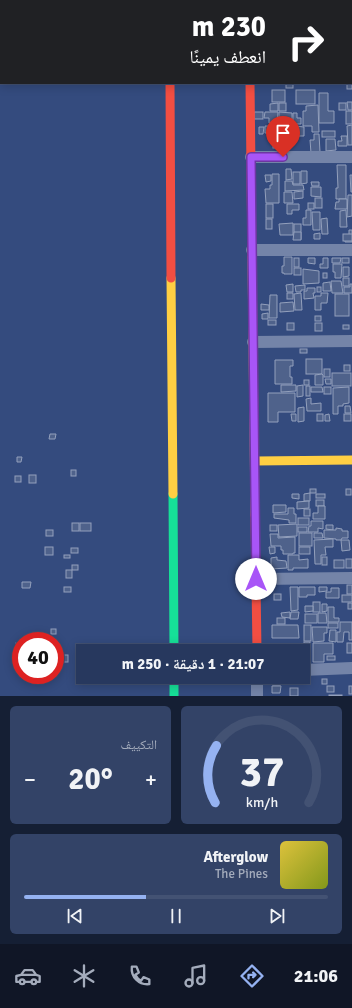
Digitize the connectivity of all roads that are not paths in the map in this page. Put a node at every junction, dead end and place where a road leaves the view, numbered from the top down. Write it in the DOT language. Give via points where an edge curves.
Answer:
graph roads {
  1 [pos="170,84"];
  2 [pos="250,84"];
  3 [pos="251,157"];
  4 [pos="352,157"];
  5 [pos="252,250"];
  6 [pos="352,250"];
  7 [pos="352,341"];
  8 [pos="253,342"];
  9 [pos="352,460"];
  10 [pos="255,461"];
  11 [pos="352,578"];
  12 [pos="256,579"];
  13 [pos="174,644"];
  14 [pos="257,644"];
  15 [pos="352,668"];
  16 [pos="310,670"];
  17 [pos="174,684"];
  18 [pos="257,684"];
  19 [pos="174,696"];
  20 [pos="257,696"];
  1 -- 13 [label="street"];
  2 -- 3 [label="street"];
  3 -- 4 [label="street"];
  3 -- 5 [label="street"];
  5 -- 6 [label="street"];
  5 -- 8 [label="street"];
  7 -- 8 [label="street"];
  8 -- 10 [label="street"];
  9 -- 10 [label="street"];
  10 -- 12 [label="street"];
  11 -- 12 [label="street"];
  12 -- 14 [label="street"];
  15 -- 16 [label="street"];
  17 -- 19 [label="street"];
  18 -- 20 [label="street"];
}
